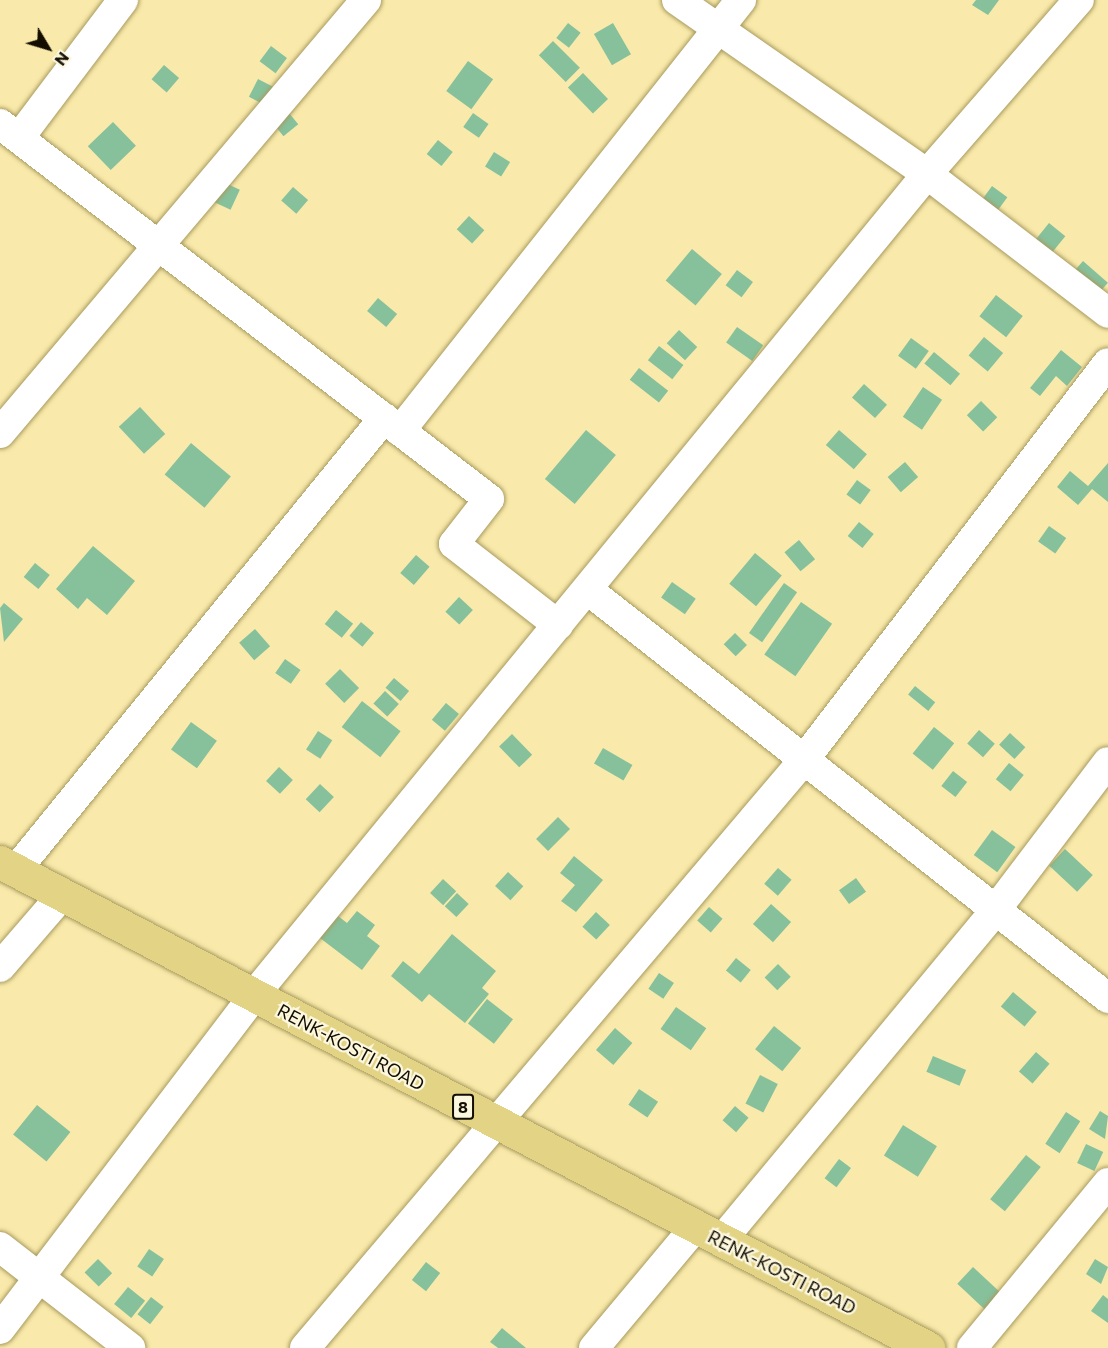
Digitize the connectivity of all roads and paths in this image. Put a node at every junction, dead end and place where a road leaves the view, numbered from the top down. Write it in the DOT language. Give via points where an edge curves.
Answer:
graph roads {
  1 [pos="123,0"];
  2 [pos="366,0"];
  3 [pos="676,0"];
  4 [pos="741,0"];
  5 [pos="1079,0"];
  6 [pos="716,31"];
  7 [pos="9,131"];
  8 [pos="927,174"];
  9 [pos="158,245"];
  10 [pos="1108,313"];
  11 [pos="1108,363"];
  12 [pos="392,424"];
  13 [pos="0,433"];
  14 [pos="588,590"];
  15 [pos="558,625"];
  16 [pos="803,760"];
  17 [pos="1108,762"];
  18 [pos="8,866"];
  19 [pos="63,894"];
  20 [pos="997,908"];
  21 [pos="0,967"];
  22 [pos="254,995"];
  23 [pos="1108,998"];
  24 [pos="497,1125"];
  25 [pos="1108,1184"];
  26 [pos="708,1234"];
  27 [pos="0,1246"];
  28 [pos="42,1280"];
  29 [pos="0,1329"];
  30 [pos="130,1348"];
  31 [pos="305,1348"];
  32 [pos="594,1348"];
  33 [pos="928,1348"];
  34 [pos="972,1348"];
  1 -- 7 [label="street"];
  2 -- 9 [label="street"];
  3 -- 6 [label="street"];
  4 -- 6 [label="street"];
  5 -- 8 [label="street"];
  6 -- 8 [label="street"];
  6 -- 12 [label="street"];
  7 -- 9 [label="street"];
  8 -- 10 [label="street"];
  8 -- 14 [label="street"];
  9 -- 12 [label="street"];
  9 -- 13 [label="street"];
  11 -- 16 [label="street"];
  12 -- 15 [label="street" via="489,499 454,544"];
  12 -- 18 [label="street"];
  14 -- 15 [label="street"];
  14 -- 16 [label="street"];
  15 -- 22 [label="street"];
  16 -- 20 [label="street"];
  16 -- 24 [label="street"];
  17 -- 20 [label="street"];
  18 -- 19 [label="main road, RENK-KOSTI ROAD / 8"];
  19 -- 21 [label="street"];
  19 -- 22 [label="main road, RENK-KOSTI ROAD / 8"];
  20 -- 23 [label="street"];
  20 -- 26 [label="street"];
  22 -- 24 [label="main road, RENK-KOSTI ROAD / 8"];
  22 -- 28 [label="street"];
  24 -- 26 [label="main road, RENK-KOSTI ROAD / 8"];
  24 -- 31 [label="street"];
  25 -- 34 [label="street"];
  26 -- 32 [label="street"];
  26 -- 33 [label="main road, RENK-KOSTI ROAD / 8"];
  27 -- 28 [label="street"];
  28 -- 29 [label="street"];
  28 -- 30 [label="street"];
}
